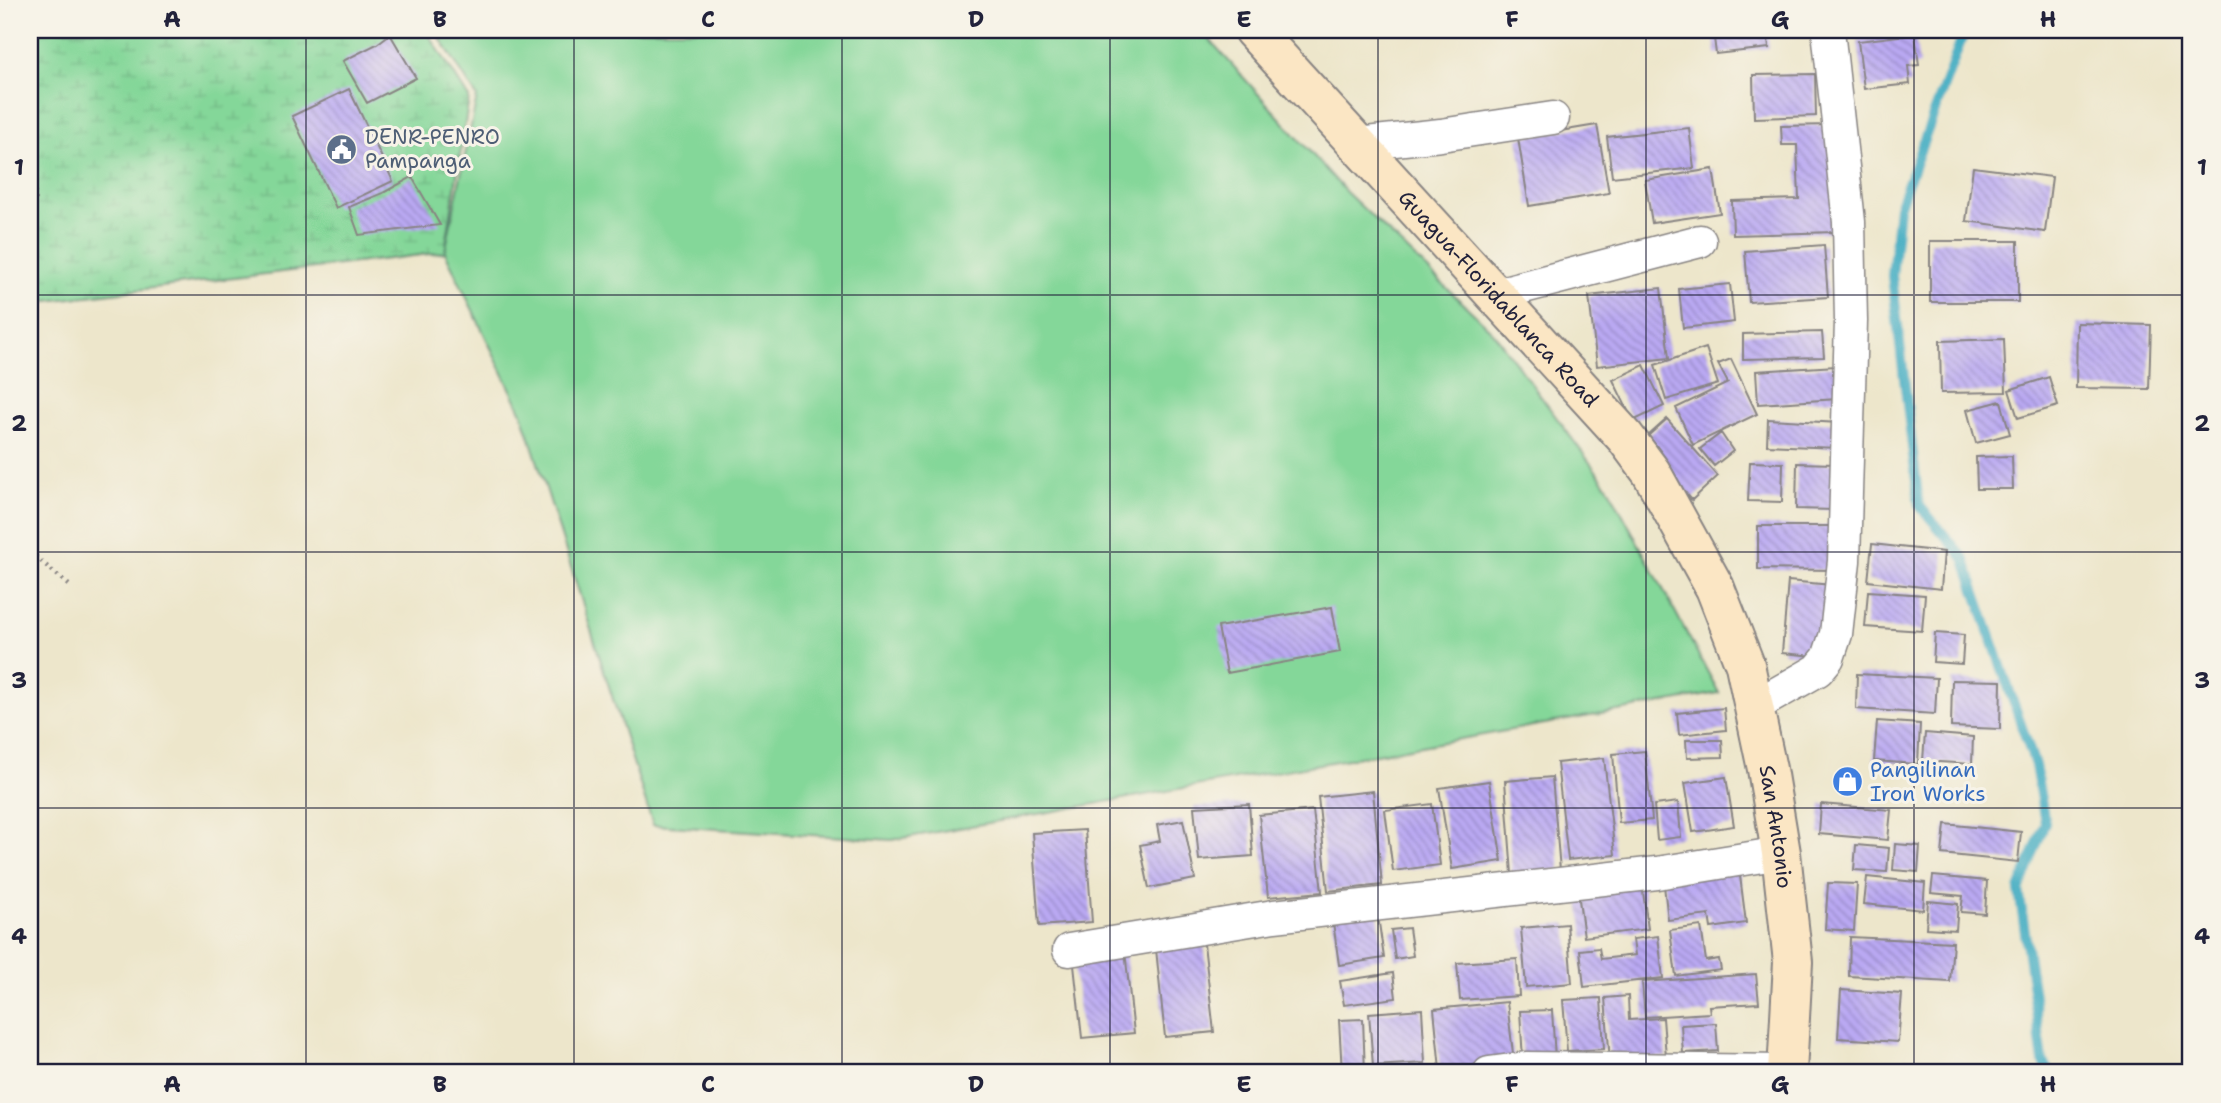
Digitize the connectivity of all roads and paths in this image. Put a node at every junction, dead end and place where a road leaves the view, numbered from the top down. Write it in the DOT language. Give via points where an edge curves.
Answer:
graph roads {
  1 [pos="1253,30"];
  2 [pos="1828,30"];
  3 [pos="1553,118"];
  4 [pos="1357,144"];
  5 [pos="30,164"];
  6 [pos="30,214"];
  7 [pos="1700,241"];
  8 [pos="1493,295"];
  9 [pos="30,552"];
  10 [pos="69,585"];
  11 [pos="1715,588"];
  12 [pos="1755,706"];
  13 [pos="1780,853"];
  14 [pos="1069,950"];
  15 [pos="1787,1072"];
  16 [pos="1489,1073"];
  1 -- 4 [label="main road, Guagua-Floridablanca Road"];
  2 -- 12 [label="street" via="1849,222 1844,561 1836,634 1828,658 1818,670"];
  3 -- 4 [label="street"];
  4 -- 8 [label="main road, Guagua-Floridablanca Road"];
  5 -- 6 [label="path" via="36,202"];
  7 -- 8 [label="street"];
  8 -- 11 [label="main road, Guagua-Floridablanca Road" via="1625,437 1651,472"];
  9 -- 10 [label="path"];
  11 -- 12 [label="main road, San Antonio" via="1745,665"];
  12 -- 13 [label="main road, San Antonio"];
  13 -- 14 [label="street" via="1657,873 1274,916"];
  13 -- 15 [label="main road, San Antonio" via="1793,962"];
  15 -- 16 [label="street" via="1526,1068"];
}
